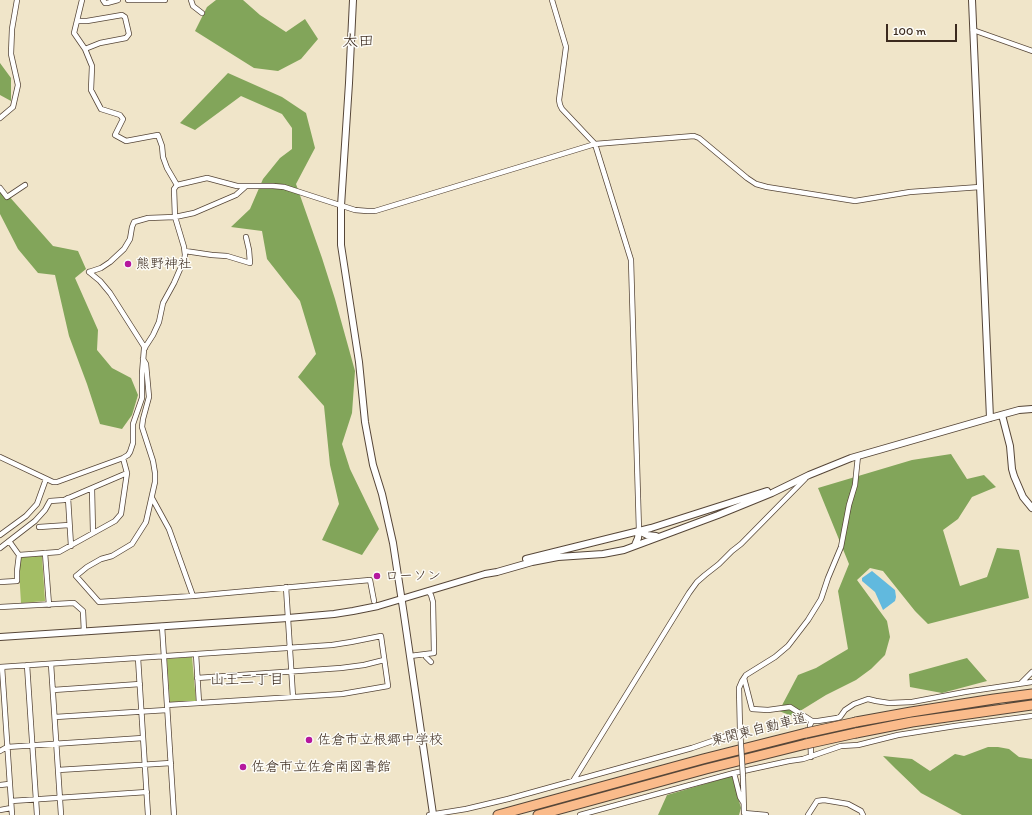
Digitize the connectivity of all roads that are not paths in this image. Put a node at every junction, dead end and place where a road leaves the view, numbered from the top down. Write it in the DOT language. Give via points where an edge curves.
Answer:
graph roads {
  1 [pos="18,0"];
  2 [pos="82,0"];
  3 [pos="103,0"];
  4 [pos="118,0"];
  5 [pos="128,0"];
  6 [pos="165,0"];
  7 [pos="191,0"];
  8 [pos="353,0"];
  9 [pos="552,0"];
  10 [pos="971,1"];
  11 [pos="202,13"];
  12 [pos="77,22"];
  13 [pos="973,30"];
  14 [pos="86,49"];
  15 [pos="1032,51"];
  16 [pos="0,118"];
  17 [pos="595,144"];
  18 [pos="25,185"];
  19 [pos="177,185"];
  20 [pos="245,187"];
  21 [pos="980,187"];
  22 [pos="0,188"];
  23 [pos="341,206"];
  24 [pos="175,218"];
  25 [pos="246,237"];
  26 [pos="184,251"];
  27 [pos="145,348"];
  28 [pos="143,359"];
  29 [pos="1032,409"];
  30 [pos="1002,415"];
  31 [pos="990,418"];
  32 [pos="858,456"];
  33 [pos="0,457"];
  34 [pos="123,458"];
  35 [pos="127,473"];
  36 [pos="809,475"];
  37 [pos="46,479"];
  38 [pos="792,483"];
  39 [pos="92,489"];
  40 [pos="68,498"];
  41 [pos="152,498"];
  42 [pos="1032,508"];
  43 [pos="70,526"];
  44 [pos="39,527"];
  45 [pos="639,531"];
  46 [pos="93,533"];
  47 [pos="0,535"];
  48 [pos="658,537"];
  49 [pos="9,541"];
  50 [pos="635,545"];
  51 [pos="71,546"];
  52 [pos="0,548"];
  53 [pos="45,553"];
  54 [pos="19,555"];
  55 [pos="485,574"];
  56 [pos="0,582"];
  57 [pos="286,587"];
  58 [pos="428,591"];
  59 [pos="193,596"];
  60 [pos="402,598"];
  61 [pos="374,602"];
  62 [pos="48,605"];
  63 [pos="0,607"];
  64 [pos="288,618"];
  65 [pos="162,626"];
  66 [pos="84,632"];
  67 [pos="0,637"];
  68 [pos="289,648"];
  69 [pos="196,654"];
  70 [pos="426,654"];
  71 [pos="164,656"];
  72 [pos="410,656"];
  73 [pos="138,658"];
  74 [pos="384,660"];
  75 [pos="431,662"];
  76 [pos="51,664"];
  77 [pos="27,665"];
  78 [pos="1,667"];
  79 [pos="291,672"];
  80 [pos="1032,672"];
  81 [pos="197,678"];
  82 [pos="744,678"];
  83 [pos="1032,682"];
  84 [pos="1021,683"];
  85 [pos="140,684"];
  86 [pos="53,690"];
  87 [pos="1032,694"];
  88 [pos="293,697"];
  89 [pos="199,703"];
  90 [pos="1032,705"];
  91 [pos="167,707"];
  92 [pos="141,712"];
  93 [pos="1032,716"];
  94 [pos="55,717"];
  95 [pos="812,721"];
  96 [pos="740,730"];
  97 [pos="143,738"];
  98 [pos="56,744"];
  99 [pos="32,745"];
  100 [pos="7,747"];
  101 [pos="0,751"];
  102 [pos="811,757"];
  103 [pos="171,763"];
  104 [pos="145,765"];
  105 [pos="58,770"];
  106 [pos="734,773"];
  107 [pos="573,781"];
  108 [pos="9,784"];
  109 [pos="0,785"];
  110 [pos="147,792"];
  111 [pos="60,797"];
  112 [pos="36,799"];
  113 [pos="11,801"];
  114 [pos="744,804"];
  115 [pos="11,808"];
  116 [pos="0,810"];
  117 [pos="744,814"];
  118 [pos="12,815"];
  119 [pos="37,815"];
  120 [pos="61,815"];
  121 [pos="148,815"];
  122 [pos="174,815"];
  123 [pos="432,815"];
  124 [pos="498,815"];
  125 [pos="538,815"];
  126 [pos="580,815"];
  127 [pos="766,815"];
  128 [pos="808,815"];
  129 [pos="863,815"];
  1 -- 16 [label="street" via="12,29 11,54 18,85 13,108"];
  2 -- 12 [label="street"];
  3 -- 4 [label="street" via="105,3"];
  5 -- 6 [label="street"];
  7 -- 11 [label="street" via="193,6"];
  8 -- 23 [label="street"];
  9 -- 17 [label="street" via="566,47 560,105"];
  10 -- 13 [label="street"];
  12 -- 14 [label="street" via="74,33"];
  12 -- 14 [label="street" via="122,15 125,17 129,34 126,38 100,43"];
  13 -- 15 [label="street"];
  13 -- 21 [label="street"];
  14 -- 19 [label="street" via="92,66 91,90 101,109 120,115 123,119 115,135 126,141 158,135 167,168"];
  17 -- 21 [label="street" via="694,136 756,184 855,200 910,192"];
  17 -- 23 [label="street" via="383,209 367,212"];
  17 -- 45 [label="street" via="630,260"];
  18 -- 22 [label="street" via="7,197"];
  19 -- 20 [label="street" via="206,178"];
  19 -- 24 [label="street" via="174,189"];
  20 -- 23 [label="street" via="284,187"];
  20 -- 24 [label="street" via="236,195 194,213"];
  21 -- 31 [label="street"];
  23 -- 60 [label="street" via="341,245 359,362 365,422 388,520"];
  24 -- 26 [label="street"];
  24 -- 27 [label="street" via="148,218 134,222 130,239 124,249 101,268 89,272 110,294"];
  25 -- 26 [label="street" via="250,263 227,256"];
  26 -- 27 [label="street" via="184,260 163,303 159,322"];
  27 -- 28 [label="street"];
  28 -- 34 [label="street" via="142,398 133,424 133,443 130,452"];
  28 -- 41 [label="street" via="146,364 149,397 142,427 155,473"];
  29 -- 30 [label="street"];
  30 -- 31 [label="street"];
  30 -- 42 [label="street" via="1014,476 1023,497"];
  31 -- 32 [label="street"];
  32 -- 36 [label="street"];
  32 -- 82 [label="street" via="855,485 841,547 821,599 788,646"];
  33 -- 37 [label="street"];
  34 -- 35 [label="street"];
  34 -- 37 [label="street" via="57,482"];
  35 -- 39 [label="street"];
  35 -- 46 [label="street" via="121,514 115,521"];
  36 -- 38 [label="street"];
  36 -- 107 [label="street" via="741,544 697,582"];
  37 -- 47 [label="street" via="37,504 26,516"];
  38 -- 45 [label="street"];
  38 -- 48 [label="street"];
  39 -- 40 [label="street"];
  39 -- 46 [label="street"];
  40 -- 43 [label="street"];
  40 -- 49 [label="street" via="50,501 35,521"];
  41 -- 59 [label="street" via="169,529"];
  41 -- 59 [label="street" via="146,522 132,544 112,556 101,559 76,576 99,602"];
  43 -- 44 [label="street"];
  43 -- 51 [label="street"];
  45 -- 48 [label="street"];
  45 -- 50 [label="street"];
  45 -- 55 [label="street" via="530,558"];
  46 -- 51 [label="street"];
  48 -- 50 [label="street"];
  49 -- 52 [label="street"];
  49 -- 54 [label="street"];
  50 -- 55 [label="street" via="603,554 558,557 532,562"];
  51 -- 53 [label="street" via="59,552"];
  53 -- 54 [label="street"];
  53 -- 62 [label="street"];
  54 -- 56 [label="street" via="17,581"];
  55 -- 58 [label="street"];
  57 -- 59 [label="street"];
  57 -- 61 [label="street" via="370,580"];
  57 -- 64 [label="street"];
  58 -- 60 [label="street"];
  58 -- 70 [label="street" via="433,602 434,653"];
  60 -- 64 [label="street" via="353,611"];
  60 -- 72 [label="street"];
  62 -- 63 [label="street"];
  62 -- 66 [label="street" via="74,603 83,611"];
  64 -- 65 [label="street"];
  64 -- 68 [label="street"];
  65 -- 66 [label="street"];
  65 -- 71 [label="street"];
  66 -- 67 [label="street"];
  68 -- 69 [label="street"];
  68 -- 74 [label="street" via="332,645 381,636"];
  68 -- 79 [label="street"];
  69 -- 71 [label="street"];
  69 -- 81 [label="street"];
  70 -- 72 [label="street"];
  70 -- 75 [label="street"];
  71 -- 73 [label="street"];
  71 -- 91 [label="street"];
  72 -- 123 [label="street"];
  73 -- 76 [label="street"];
  73 -- 85 [label="street"];
  74 -- 79 [label="street" via="341,668"];
  74 -- 88 [label="street" via="388,686 342,694"];
  76 -- 77 [label="street"];
  76 -- 86 [label="street"];
  77 -- 78 [label="street"];
  77 -- 99 [label="street"];
  78 -- 100 [label="street"];
  79 -- 81 [label="street"];
  79 -- 88 [label="street"];
  80 -- 84 [label="street"];
  81 -- 89 [label="street"];
  82 -- 95 [label="street" via="752,709 790,707"];
  82 -- 96 [label="street" via="739,688"];
  83 -- 84 [label="street"];
  84 -- 95 [label="street" via="912,702 889,703 868,699 854,704 840,717"];
  85 -- 86 [label="street"];
  85 -- 92 [label="street"];
  86 -- 94 [label="street"];
  87 -- 124 [label="highway, 東関東自動車道, bridge" via="911,712 806,733"];
  88 -- 89 [label="street"];
  89 -- 91 [label="street"];
  90 -- 125 [label="highway, 東関東自動車道, bridge" via="912,722 806,744"];
  91 -- 92 [label="street"];
  91 -- 103 [label="street"];
  92 -- 94 [label="street"];
  92 -- 97 [label="street"];
  93 -- 102 [label="street" via="898,735 858,745 840,746"];
  94 -- 98 [label="street"];
  95 -- 102 [label="street"];
  96 -- 107 [label="street" via="692,748"];
  96 -- 114 [label="street, bridge"];
  97 -- 98 [label="street"];
  97 -- 104 [label="street"];
  98 -- 99 [label="street"];
  98 -- 105 [label="street"];
  99 -- 100 [label="street"];
  99 -- 112 [label="street"];
  100 -- 101 [label="street"];
  100 -- 108 [label="street"];
  102 -- 106 [label="street"];
  103 -- 104 [label="street"];
  103 -- 122 [label="street"];
  104 -- 105 [label="street"];
  104 -- 110 [label="street"];
  105 -- 111 [label="street"];
  106 -- 114 [label="street"];
  106 -- 126 [label="street"];
  107 -- 123 [label="street" via="508,799"];
  108 -- 109 [label="street"];
  108 -- 113 [label="street"];
  110 -- 111 [label="street"];
  110 -- 121 [label="street"];
  111 -- 112 [label="street"];
  111 -- 120 [label="street"];
  112 -- 113 [label="street"];
  112 -- 119 [label="street"];
  113 -- 115 [label="street"];
  114 -- 117 [label="street"];
  115 -- 116 [label="street"];
  115 -- 118 [label="street"];
  117 -- 127 [label="street"];
  128 -- 129 [label="street" via="817,801 824,800 848,804"];
}
